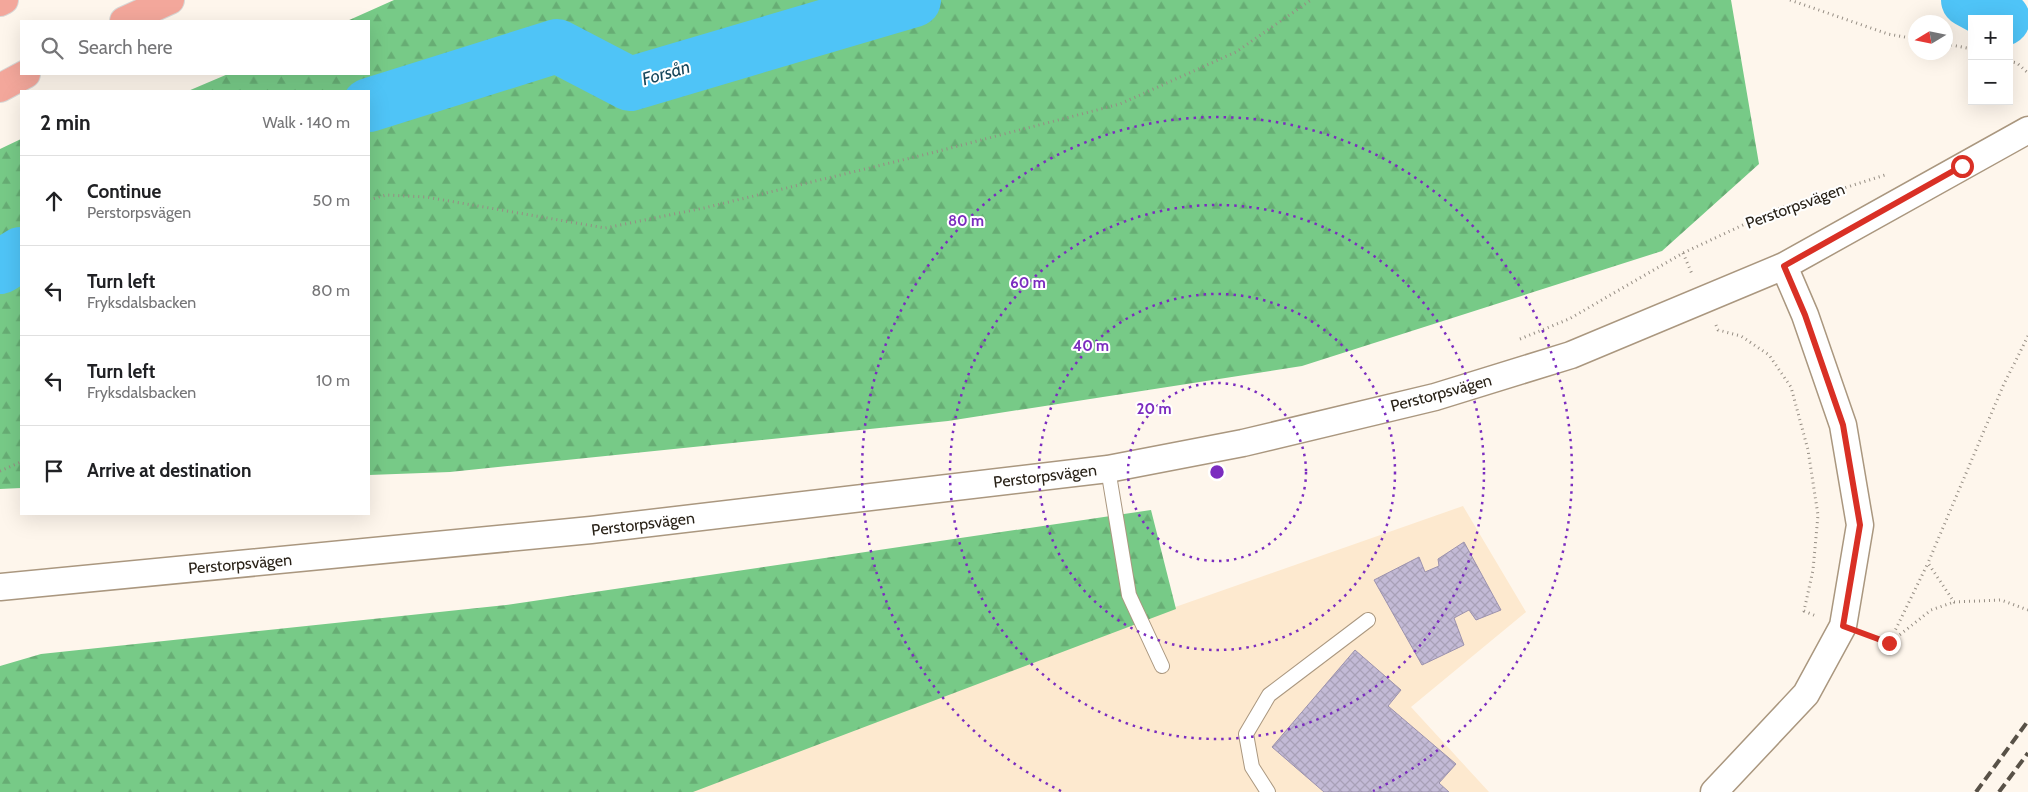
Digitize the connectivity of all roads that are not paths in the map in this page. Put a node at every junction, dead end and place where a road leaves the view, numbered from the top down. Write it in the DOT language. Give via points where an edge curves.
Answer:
graph roads {
  1 [pos="4,0"];
  2 [pos="170,0"];
  3 [pos="0,2"];
  4 [pos="126,20"];
  5 [pos="24,75"];
  6 [pos="0,88"];
  7 [pos="2028,130"];
  8 [pos="1784,266"];
  9 [pos="1108,469"];
  10 [pos="0,587"];
  11 [pos="1368,620"];
  12 [pos="1162,666"];
  13 [pos="1268,792"];
  14 [pos="1714,792"];
  1 -- 3 [label="highway"];
  2 -- 4 [label="highway"];
  5 -- 6 [label="highway"];
  7 -- 8 [label="street, Perstorpsvägen"];
  8 -- 9 [label="street, Perstorpsvägen" via="1571,355 1435,397 1243,443"];
  8 -- 14 [label="street" via="1805,315 1843,425 1860,525 1843,626 1806,694"];
  9 -- 10 [label="street, Perstorpsvägen" via="591,530"];
  9 -- 12 [label="lane" via="1129,595"];
  11 -- 13 [label="lane" via="1269,695 1246,734 1252,767"];
}
